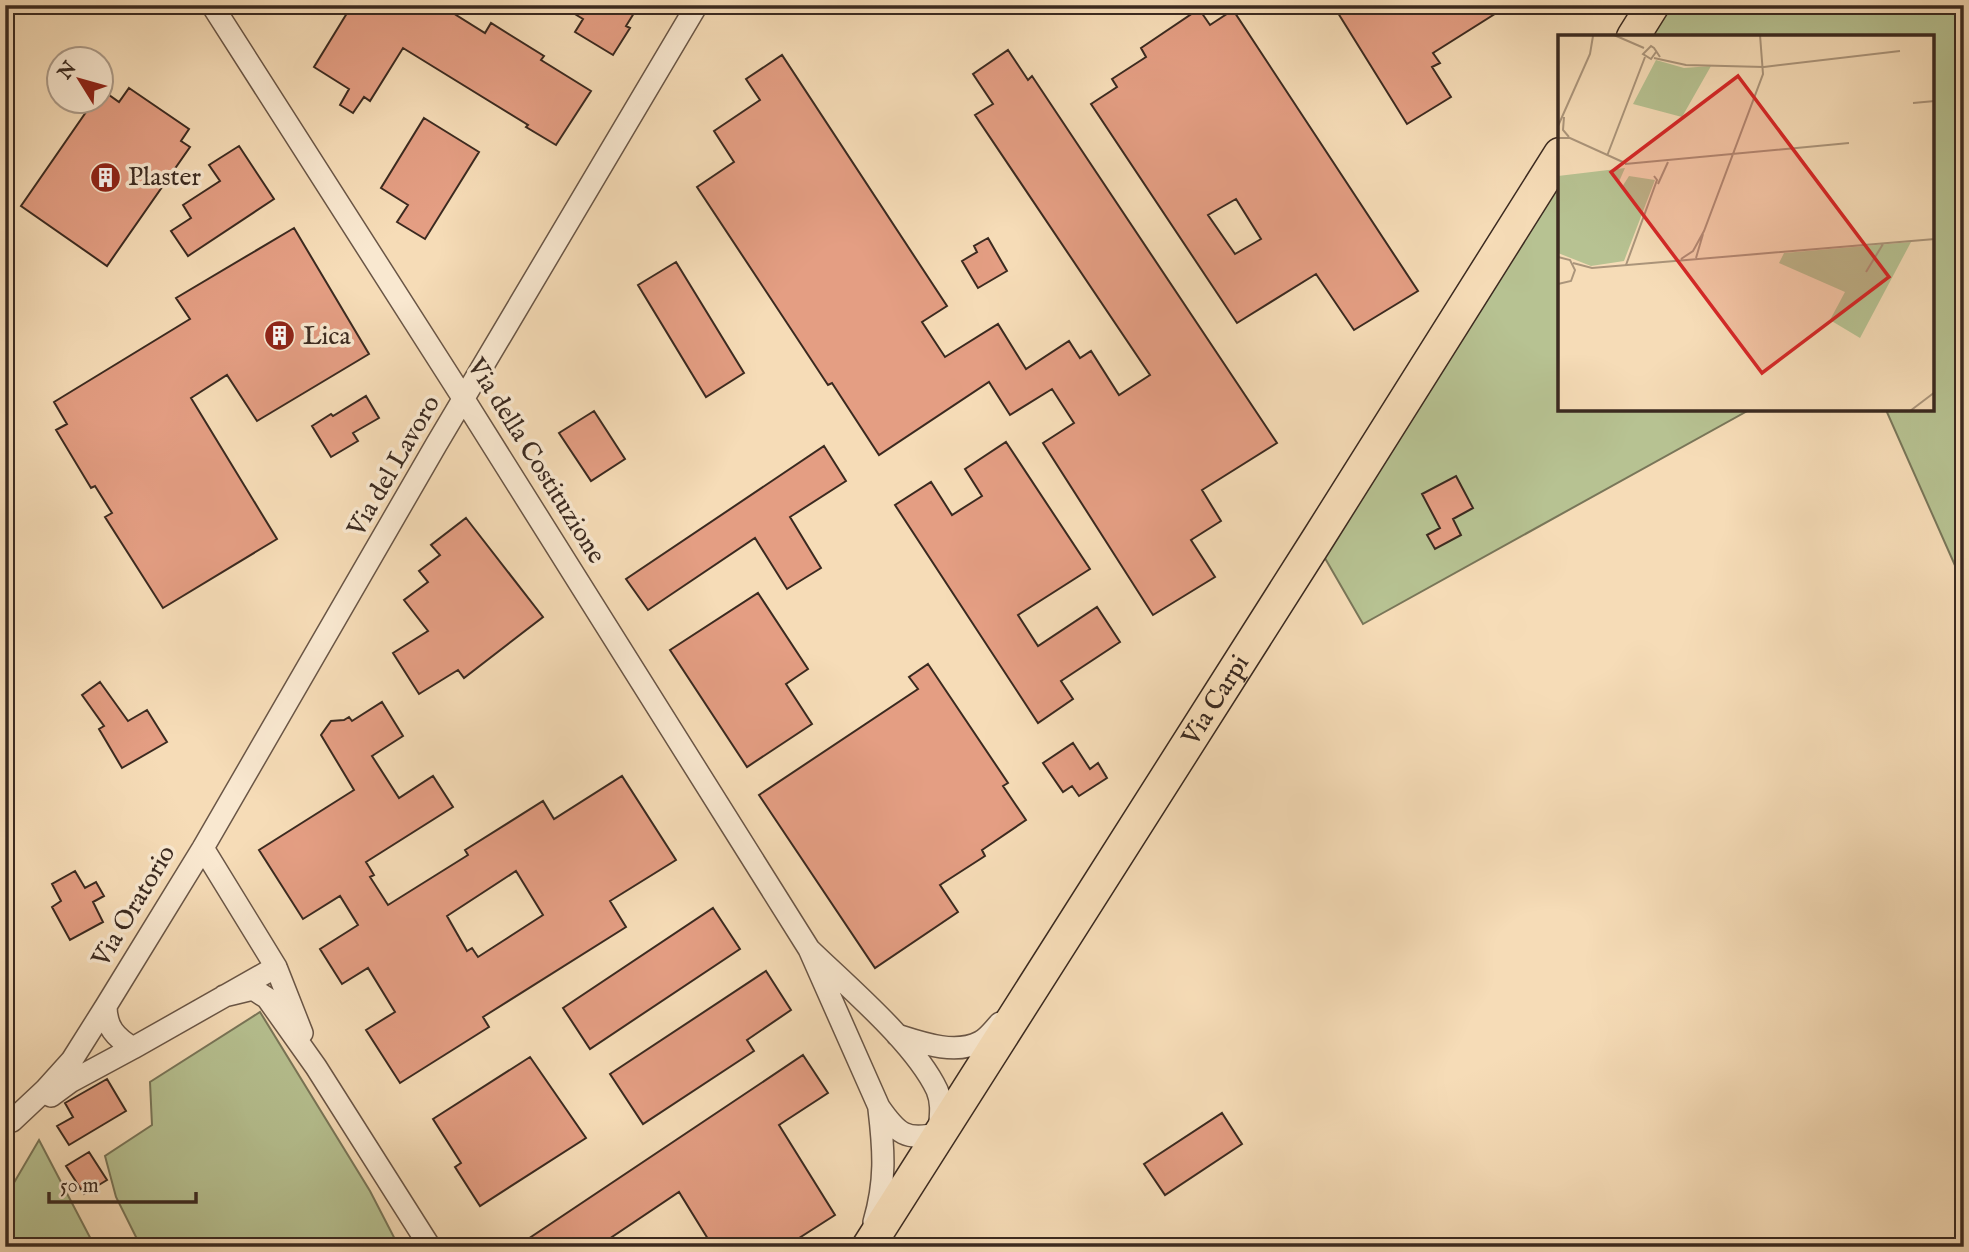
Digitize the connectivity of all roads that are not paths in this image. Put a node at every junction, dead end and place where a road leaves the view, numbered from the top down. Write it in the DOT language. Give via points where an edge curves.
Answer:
graph roads {
  1 [pos="212,5"];
  2 [pos="697,5"];
  3 [pos="1653,5"];
  4 [pos="1634,35"];
  5 [pos="1558,156"];
  6 [pos="465,401"];
  7 [pos="203,848"];
  8 [pos="808,949"];
  9 [pos="276,967"];
  10 [pos="1032,990"];
  11 [pos="224,996"];
  12 [pos="106,1006"];
  13 [pos="897,1035"];
  14 [pos="133,1048"];
  15 [pos="316,1067"];
  16 [pos="879,1107"];
  17 [pos="9,1123"];
  18 [pos="939,1133"];
  19 [pos="430,1247"];
  20 [pos="868,1247"];
  1 -- 6 [label="street, Via della Costituzione"];
  2 -- 6 [label="street, Via del Lavoro"];
  3 -- 4 [label="main road"];
  5 -- 10 [label="main road, Via Carpi"];
  6 -- 7 [label="street, Via del Lavoro"];
  6 -- 8 [label="street, Via della Costituzione"];
  7 -- 9 [label="street, Via Oratorio"];
  7 -- 12 [label="street, Via Oratorio"];
  8 -- 13 [label="street, Via della Costituzione"];
  8 -- 16 [label="street, Via della Costituzione"];
  9 -- 11 [label="street, Via Oratorio"];
  9 -- 15 [label="street, Via Oratorio"];
  10 -- 13 [label="street, Via della Costituzione" via="982,1041 972,1045 938,1046"];
  10 -- 18 [label="main road, Via Carpi"];
  11 -- 14 [label="street, Via Oratorio"];
  11 -- 15 [label="street, Via Oratorio" via="253,989 267,998"];
  12 -- 14 [label="street, Via Oratorio" via="111,1031"];
  12 -- 17 [label="street, Via Oratorio" via="65,1069"];
  13 -- 18 [label="street, Via della Costituzione" via="937,1092"];
  14 -- 17 [label="street, Via Oratorio" via="70,1082"];
  15 -- 19 [label="street, Via Oratorio"];
  16 -- 18 [label="street, Via della Costituzione" via="906,1136"];
  16 -- 20 [label="street, Via della Costituzione" via="884,1171"];
  18 -- 20 [label="main road, Via Carpi"];
}
